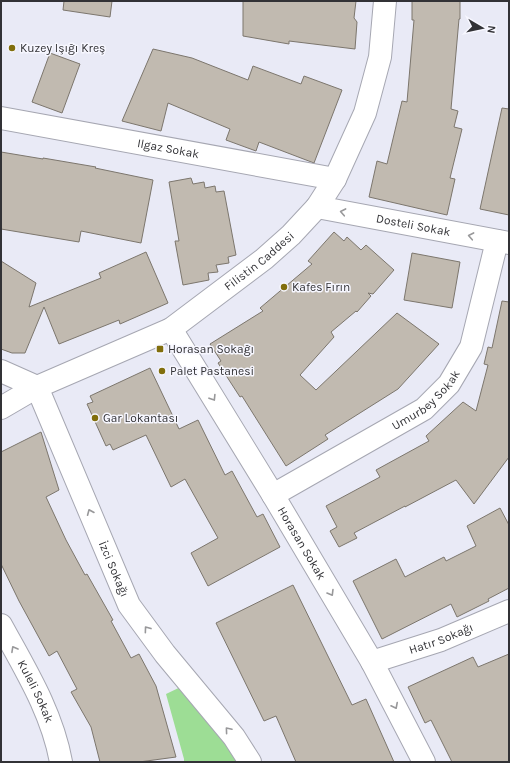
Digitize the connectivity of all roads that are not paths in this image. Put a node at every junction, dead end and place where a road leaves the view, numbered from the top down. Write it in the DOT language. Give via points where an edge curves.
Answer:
graph roads {
  1 [pos="384,1"];
  2 [pos="1,118"];
  3 [pos="335,179"];
  4 [pos="317,207"];
  5 [pos="503,242"];
  6 [pos="171,329"];
  7 [pos="1,371"];
  8 [pos="37,387"];
  9 [pos="1,408"];
  10 [pos="273,495"];
  11 [pos="509,611"];
  12 [pos="1,625"];
  13 [pos="372,662"];
  14 [pos="61,762"];
  15 [pos="250,762"];
  16 [pos="424,762"];
  1 -- 3 [label="street, Filistin Caddesi" via="380,57 365,113"];
  2 -- 3 [label="street, Ilgaz Sokak"];
  3 -- 4 [label="street, Filistin Caddesi"];
  5 -- 4 [label="street, Dosteli Sokak, one-way"];
  4 -- 6 [label="street, Filistin Caddesi" via="264,259"];
  5 -- 10 [label="street, Umurbey Sokak" via="471,347 449,384 424,410"];
  6 -- 8 [label="street, Filistin Caddesi"];
  6 -- 10 [label="street, Horasan Sokak, one-way"];
  7 -- 8 [label="street"];
  8 -- 9 [label="street, Filistin Caddesi"];
  15 -- 8 [label="street, İzci Sokağı, one-way" via="234,737 165,654 129,605"];
  10 -- 13 [label="street, Horasan Sokak, one-way"];
  11 -- 13 [label="street, Hatır Sokağı" via="441,640"];
  14 -- 12 [label="street, Kuleli Sokak, one-way" via="59,748 40,696"];
  13 -- 16 [label="street, Horasan Sokak, one-way"];
}
